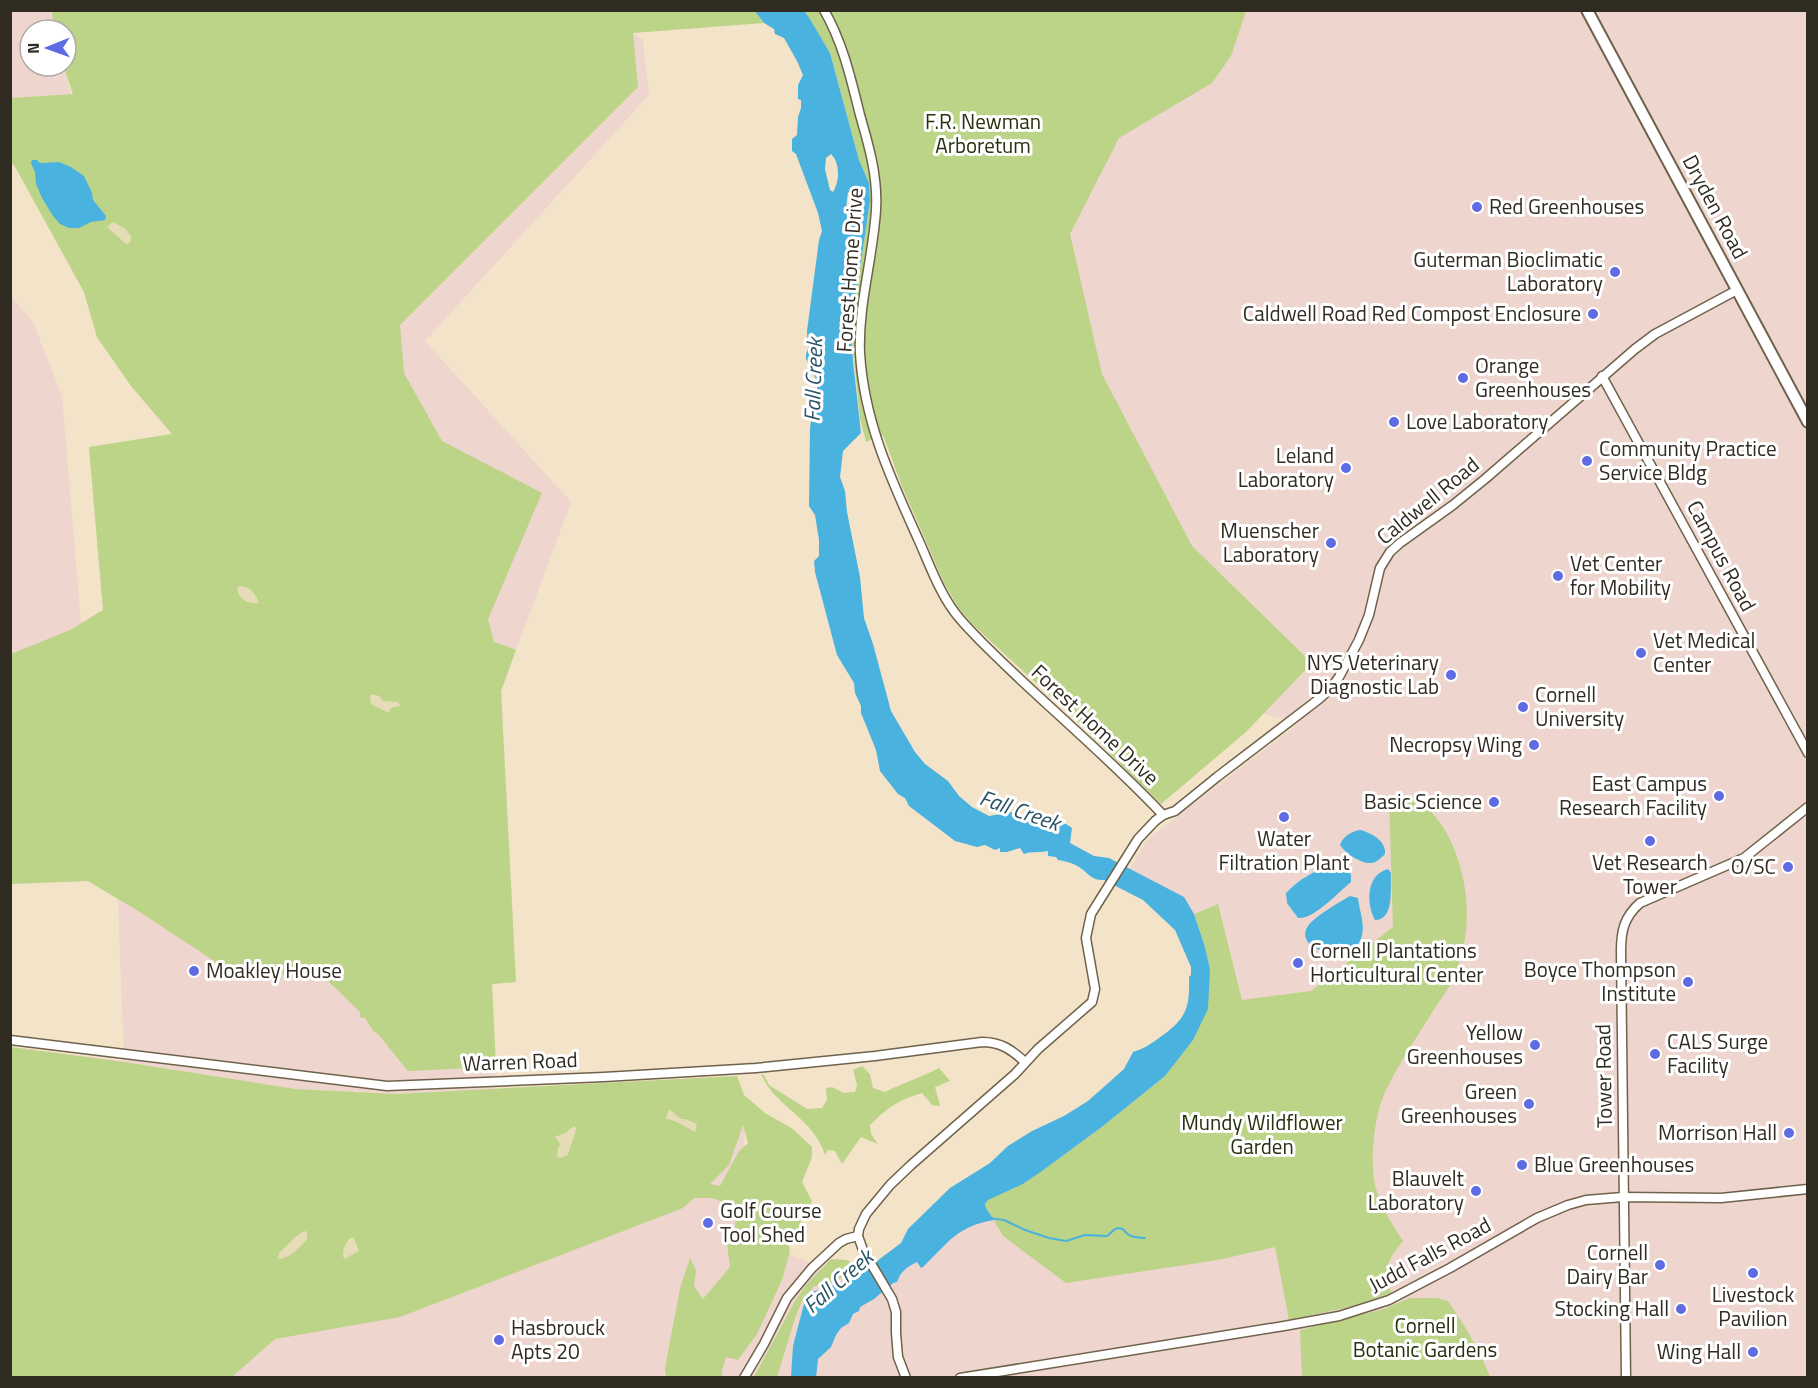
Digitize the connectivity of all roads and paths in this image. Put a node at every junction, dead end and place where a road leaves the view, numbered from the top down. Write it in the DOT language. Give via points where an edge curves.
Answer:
graph roads {
  1 [pos="824,10"];
  2 [pos="1587,10"];
  3 [pos="1737,290"];
  4 [pos="1602,376"];
  5 [pos="1808,422"];
  6 [pos="1808,753"];
  7 [pos="1808,807"];
  8 [pos="1163,815"];
  9 [pos="10,1040"];
  10 [pos="1025,1062"];
  11 [pos="1808,1189"];
  12 [pos="1623,1197"];
  13 [pos="858,1236"];
  14 [pos="744,1377"];
  15 [pos="906,1377"];
  16 [pos="960,1377"];
  17 [pos="1626,1377"];
  1 -- 8 [label="street, Forest Home Drive" via="846,58 875,178 876,209 862,303 860,351 870,419 893,483 946,601 958,617"];
  2 -- 3 [label="main road, Dryden Road"];
  3 -- 4 [label="street, Caldwell Road" via="1655,334"];
  3 -- 5 [label="main road, Dryden Road"];
  4 -- 6 [label="street, Campus Road"];
  4 -- 8 [label="street, Caldwell Road" via="1485,479 1390,552 1380,568 1363,633 1330,689 1175,811"];
  7 -- 12 [label="street, Tower Road" via="1747,856 1648,898 1635,907 1624,923"];
  8 -- 10 [label="street, Forest Home Drive" via="1134,846 1091,914 1086,946 1095,989 1092,1002"];
  9 -- 10 [label="street, Warren Road" via="387,1086 777,1066 982,1042 1007,1047"];
  10 -- 13 [label="street, Forest Home Drive" via="890,1185 867,1214"];
  11 -- 12 [label="street, Judd Falls Road" via="1721,1198"];
  12 -- 16 [label="street, Judd Falls Road" via="1586,1200 1550,1211 1398,1296 1339,1316"];
  12 -- 17 [label="street, Tower Road"];
  13 -- 14 [label="street" via="839,1244 787,1298"];
  13 -- 15 [label="street" via="896,1312 898,1357"];
}
